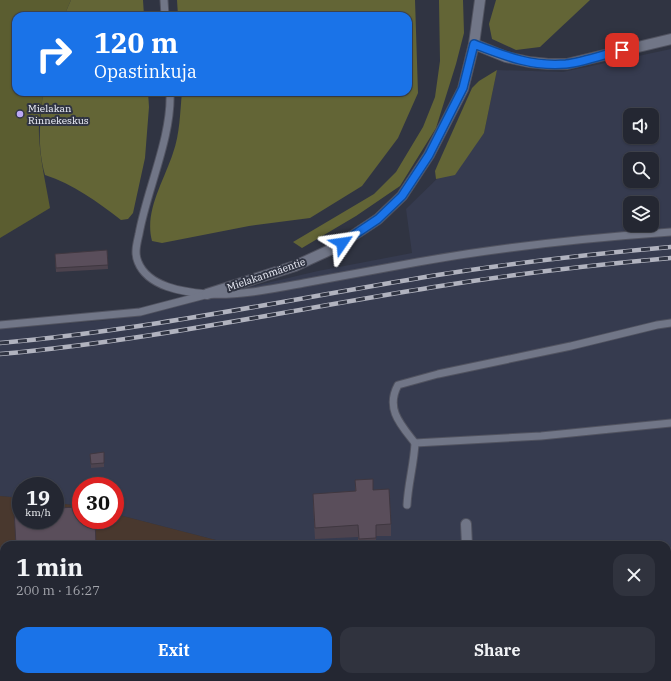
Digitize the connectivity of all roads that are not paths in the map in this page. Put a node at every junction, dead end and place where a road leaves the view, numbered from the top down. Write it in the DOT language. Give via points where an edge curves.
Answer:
graph roads {
  1 [pos="164,0"];
  2 [pos="480,0"];
  3 [pos="166,12"];
  4 [pos="671,39"];
  5 [pos="474,44"];
  6 [pos="170,96"];
  7 [pos="671,232"];
  8 [pos="207,294"];
  9 [pos="671,323"];
  10 [pos="0,325"];
  11 [pos="671,423"];
  12 [pos="415,443"];
  13 [pos="407,505"];
  14 [pos="466,524"];
  15 [pos="467,541"];
  1 -- 3 [label="lane"];
  2 -- 5 [label="street, Mielakanmäentie"];
  4 -- 5 [label="street" via="567,64 529,62 506,57"];
  5 -- 8 [label="street, Mielakanmäentie" via="463,88 429,155 402,196 378,219 332,249 295,266"];
  6 -- 8 [label="lane" via="168,120 141,225 136,252 137,262 150,278 166,288"];
  7 -- 8 [label="lane" via="471,252 252,293"];
  8 -- 10 [label="lane" via="140,312"];
  9 -- 12 [label="lane" via="398,385 393,394 394,409 398,421"];
  11 -- 12 [label="lane" via="541,436"];
  12 -- 13 [label="lane"];
  14 -- 15 [label="street"];
}
